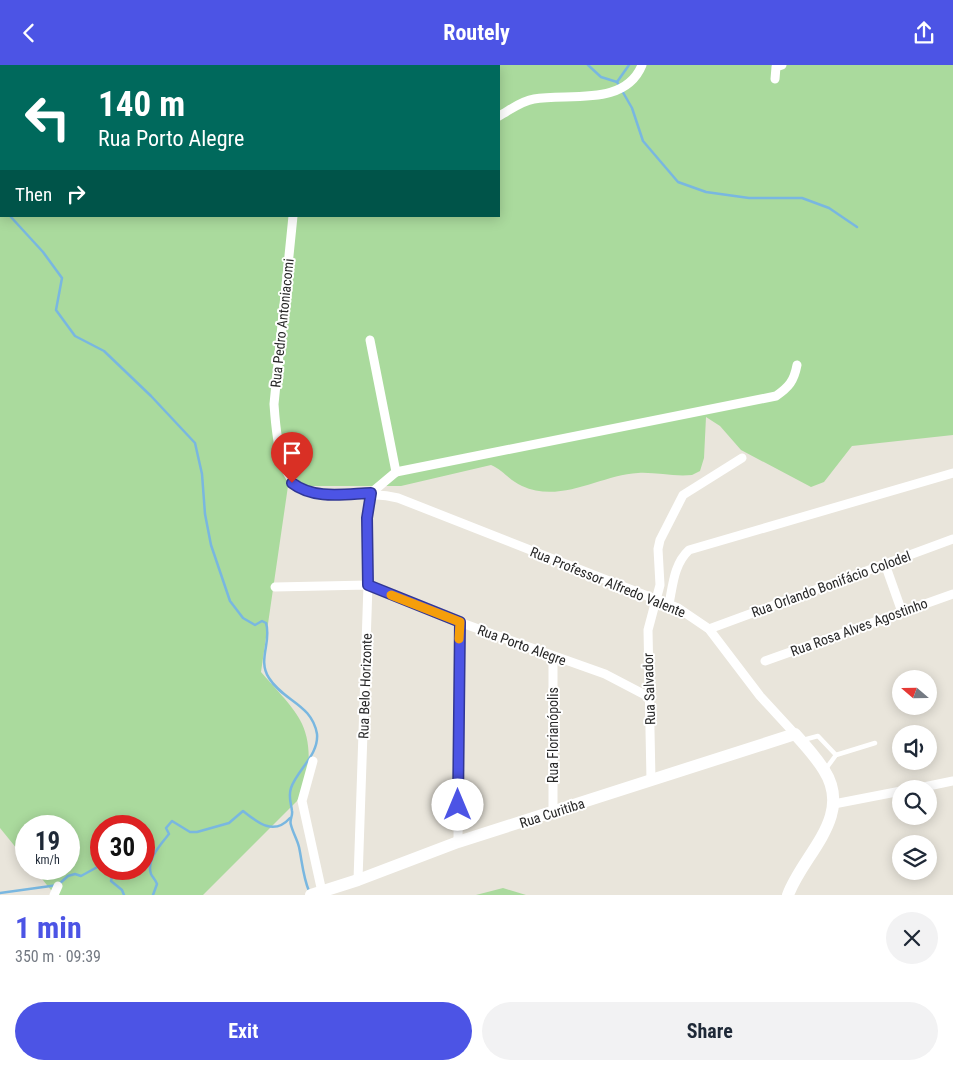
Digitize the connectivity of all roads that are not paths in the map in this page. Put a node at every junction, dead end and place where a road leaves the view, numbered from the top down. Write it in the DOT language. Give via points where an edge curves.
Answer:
graph roads {
  1 [pos="642,65"];
  2 [pos="782,65"];
  3 [pos="775,79"];
  4 [pos="500,116"];
  5 [pos="293,217"];
  6 [pos="370,340"];
  7 [pos="797,365"];
  8 [pos="742,458"];
  9 [pos="396,471"];
  10 [pos="953,473"];
  11 [pos="371,493"];
  12 [pos="953,539"];
  13 [pos="885,565"];
  14 [pos="368,585"];
  15 [pos="275,587"];
  16 [pos="953,594"];
  17 [pos="656,599"];
  18 [pos="669,604"];
  19 [pos="902,612"];
  20 [pos="460,622"];
  21 [pos="709,629"];
  22 [pos="553,657"];
  23 [pos="765,661"];
  24 [pos="649,697"];
  25 [pos="798,737"];
  26 [pos="875,743"];
  27 [pos="836,755"];
  28 [pos="313,761"];
  29 [pos="825,771"];
  30 [pos="651,779"];
  31 [pos="953,781"];
  32 [pos="937,784"];
  33 [pos="892,793"];
  34 [pos="834,804"];
  35 [pos="552,813"];
  36 [pos="458,842"];
  37 [pos="358,880"];
  38 [pos="58,886"];
  39 [pos="316,893"];
  40 [pos="54,895"];
  41 [pos="788,895"];
  1 -- 4 [label="street" via="624,87 606,95 531,100"];
  2 -- 3 [label="street" via="776,67"];
  5 -- 11 [label="street, Rua Pedro Antoniacomi" via="276,378 276,430 286,470 292,483 314,494"];
  6 -- 9 [label="street"];
  7 -- 9 [label="street" via="789,386 776,396"];
  8 -- 17 [label="street, Rua Salvador" via="683,495 679,501 660,540 660,585"];
  9 -- 11 [label="street"];
  10 -- 18 [label="street" via="689,549 677,566"];
  11 -- 14 [label="street, Rua Belo Horizonte" via="367,518"];
  11 -- 17 [label="street, Rua Professor Alfredo Valente" via="398,498"];
  12 -- 13 [label="street, Rua Orlando Bonifácio Colodel"];
  13 -- 19 [label="street"];
  13 -- 21 [label="street, Rua Orlando Bonifácio Colodel"];
  14 -- 15 [label="street, Rua Porto Alegre"];
  14 -- 20 [label="street, Rua Porto Alegre"];
  14 -- 37 [label="street, Rua Belo Horizonte"];
  16 -- 19 [label="street, Rua Rosa Alves Agostinho"];
  17 -- 18 [label="street, Rua Professor Alfredo Valente"];
  17 -- 24 [label="street, Rua Salvador" via="648,630"];
  18 -- 21 [label="street, Rua Professor Alfredo Valente"];
  19 -- 23 [label="street, Rua Rosa Alves Agostinho"];
  20 -- 22 [label="street, Rua Porto Alegre"];
  20 -- 36 [label="street"];
  21 -- 25 [label="street, Rua Professor Alfredo Valente" via="760,696"];
  22 -- 24 [label="street, Rua Porto Alegre" via="605,674"];
  22 -- 35 [label="street, Rua Florianópolis"];
  24 -- 30 [label="street, Rua Salvador"];
  25 -- 27 [label="lane" via="818,737"];
  25 -- 29 [label="street, Rua Professor Alfredo Valente"];
  25 -- 30 [label="street, Rua Curitiba"];
  26 -- 27 [label="lane"];
  27 -- 29 [label="lane"];
  28 -- 39 [label="street" via="302,801"];
  29 -- 34 [label="street, Rua Professor Alfredo Valente"];
  30 -- 35 [label="street, Rua Curitiba"];
  31 -- 32 [label="street"];
  33 -- 34 [label="street"];
  34 -- 41 [label="street, Rua Professor Alfredo Valente" via="830,823 794,879"];
  35 -- 36 [label="street, Rua Curitiba"];
  36 -- 37 [label="street, Rua Curitiba"];
  37 -- 39 [label="street, Rua Curitiba"];
  38 -- 40 [label="street"];
}
